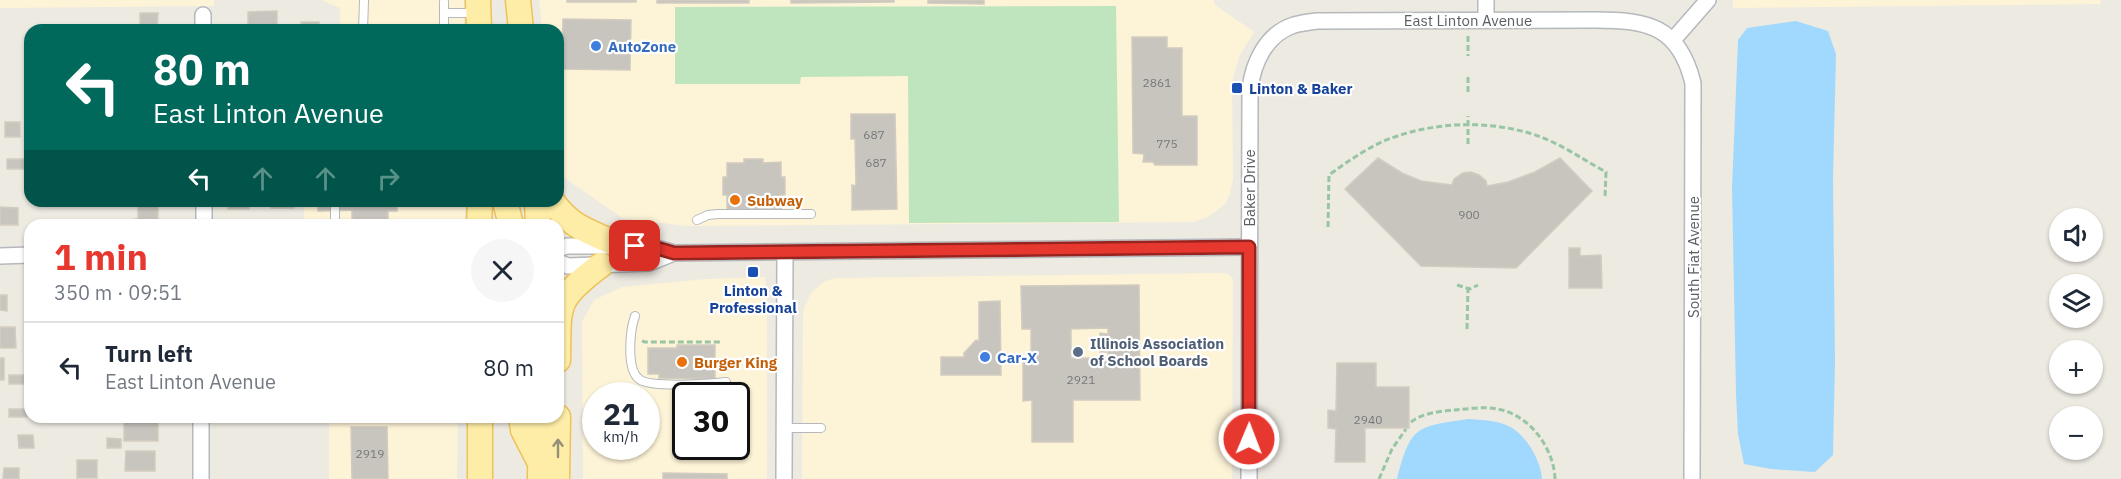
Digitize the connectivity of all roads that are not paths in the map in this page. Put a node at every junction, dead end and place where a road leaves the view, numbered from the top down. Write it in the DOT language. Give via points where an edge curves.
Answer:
graph roads {
  1 [pos="518,0"];
  2 [pos="1486,0"];
  3 [pos="1707,0"];
  4 [pos="364,1"];
  5 [pos="444,2"];
  6 [pos="444,13"];
  7 [pos="479,14"];
  8 [pos="1486,20"];
  9 [pos="363,24"];
  10 [pos="444,24"];
  11 [pos="520,24"];
  12 [pos="1672,40"];
  13 [pos="1266,45"];
  14 [pos="556,207"];
  15 [pos="811,214"];
  16 [pos="697,220"];
  17 [pos="621,246"];
  18 [pos="564,247"];
  19 [pos="1249,247"];
  20 [pos="785,252"];
  21 [pos="674,253"];
  22 [pos="24,255"];
  23 [pos="0,256"];
  24 [pos="564,264"];
  25 [pos="601,265"];
  26 [pos="564,302"];
  27 [pos="635,316"];
  28 [pos="672,383"];
  29 [pos="201,423"];
  30 [pos="480,423"];
  31 [pos="522,423"];
  32 [pos="542,423"];
  33 [pos="557,423"];
  34 [pos="784,428"];
  35 [pos="821,428"];
  36 [pos="479,454"];
  37 [pos="546,474"];
  38 [pos="201,479"];
  39 [pos="480,479"];
  40 [pos="484,479"];
  41 [pos="784,479"];
  42 [pos="1249,479"];
  43 [pos="1692,479"];
  1 -- 11 [label="main road"];
  2 -- 8 [label="street"];
  3 -- 12 [label="street"];
  4 -- 9 [label="lane"];
  5 -- 6 [label="lane"];
  6 -- 7 [label="lane"];
  6 -- 10 [label="lane"];
  8 -- 12 [label="street, East Linton Avenue" via="1641,22"];
  8 -- 13 [label="street, East Linton Avenue" via="1317,21 1292,26"];
  12 -- 43 [label="street, South Fiat Avenue" via="1683,52 1693,83"];
  13 -- 19 [label="street, Baker Drive" via="1254,66 1250,89"];
  14 -- 17 [label="main road" via="579,229"];
  15 -- 16 [label="lane" via="718,214"];
  17 -- 18 [label="street"];
  17 -- 21 [label="street" via="650,246"];
  19 -- 20 [label="street"];
  19 -- 42 [label="street, Baker Drive"];
  20 -- 21 [label="street"];
  20 -- 34 [label="street"];
  21 -- 25 [label="street" via="649,263"];
  22 -- 23 [label="street"];
  24 -- 25 [label="street"];
  25 -- 26 [label="main road" via="572,288"];
  27 -- 28 [label="lane" via="631,327 633,372 637,378 651,383"];
  29 -- 38 [label="street"];
  30 -- 36 [label="main road"];
  31 -- 37 [label="main road"];
  32 -- 37 [label="main road"];
  37 -- 33 [label="main road, one-way"];
  34 -- 35 [label="lane"];
  34 -- 41 [label="street"];
  36 -- 39 [label="main road"];
  36 -- 40 [label="main road"];
}
